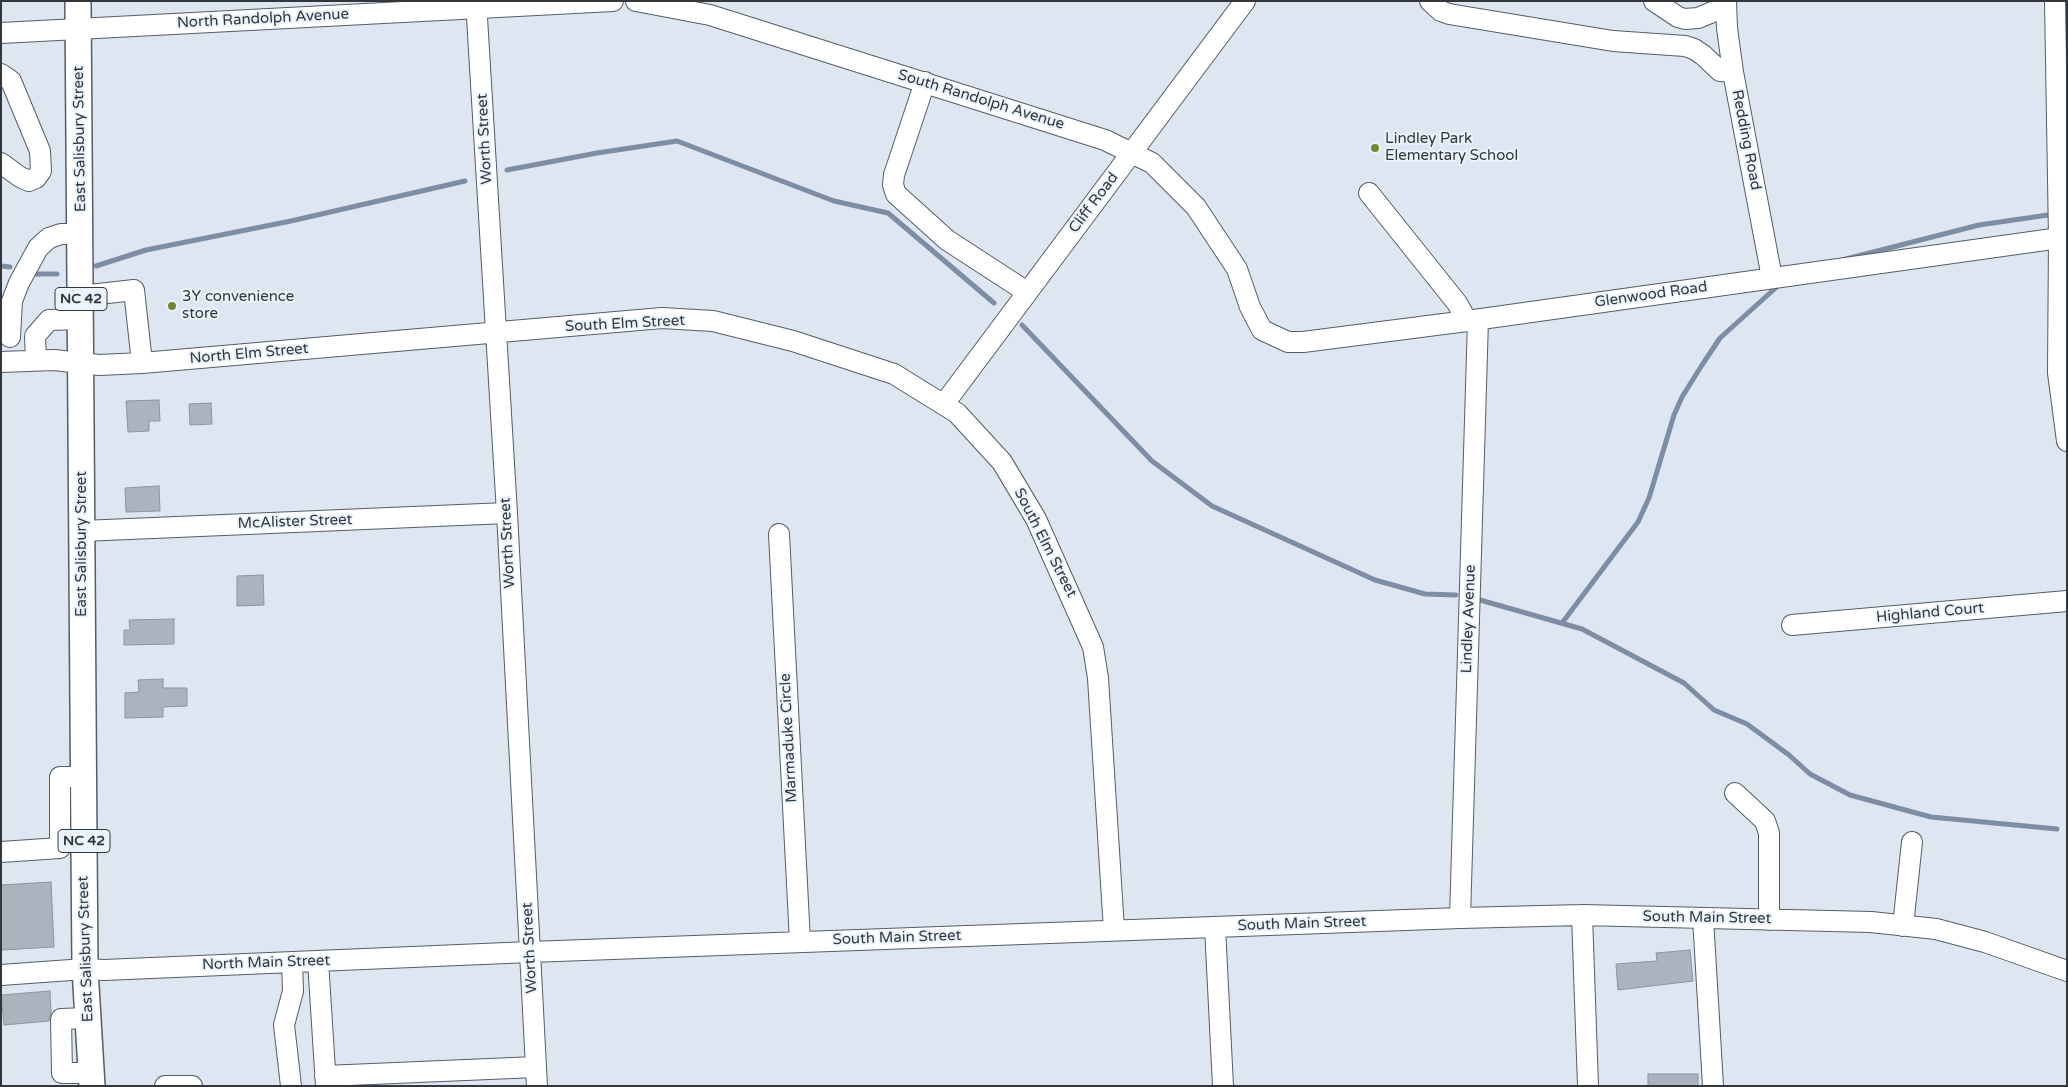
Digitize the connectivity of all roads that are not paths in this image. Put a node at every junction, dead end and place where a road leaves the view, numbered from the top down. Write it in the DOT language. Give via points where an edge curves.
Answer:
graph roads {
  1 [pos="78,1"];
  2 [pos="613,1"];
  3 [pos="636,1"];
  4 [pos="1245,1"];
  5 [pos="1430,1"];
  6 [pos="1654,1"];
  7 [pos="2055,1"];
  8 [pos="476,5"];
  9 [pos="1726,5"];
  10 [pos="78,28"];
  11 [pos="1,33"];
  12 [pos="1733,72"];
  13 [pos="1,74"];
  14 [pos="924,82"];
  15 [pos="1132,153"];
  16 [pos="1,163"];
  17 [pos="1369,193"];
  18 [pos="80,234"];
  19 [pos="2063,238"];
  20 [pos="1772,278"];
  21 [pos="1027,292"];
  22 [pos="1250,307"];
  23 [pos="81,308"];
  24 [pos="1473,320"];
  25 [pos="496,334"];
  26 [pos="35,336"];
  27 [pos="6,337"];
  28 [pos="36,360"];
  29 [pos="1,362"];
  30 [pos="82,363"];
  31 [pos="142,363"];
  32 [pos="944,404"];
  33 [pos="2067,441"];
  34 [pos="507,513"];
  35 [pos="82,531"];
  36 [pos="779,534"];
  37 [pos="2067,601"];
  38 [pos="1792,625"];
  39 [pos="1735,793"];
  40 [pos="1912,842"];
  41 [pos="72,848"];
  42 [pos="1,852"];
  43 [pos="1582,915"];
  44 [pos="1460,918"];
  45 [pos="1703,918"];
  46 [pos="1769,920"];
  47 [pos="1904,926"];
  48 [pos="1215,927"];
  49 [pos="1114,930"];
  50 [pos="800,942"];
  51 [pos="530,952"];
  52 [pos="318,961"];
  53 [pos="292,962"];
  54 [pos="85,969"];
  55 [pos="2067,971"];
  56 [pos="1,975"];
  57 [pos="536,1076"];
  58 [pos="91,1079"];
  59 [pos="325,1081"];
  60 [pos="165,1086"];
  61 [pos="192,1086"];
  62 [pos="291,1086"];
  63 [pos="1223,1086"];
  64 [pos="1588,1086"];
  65 [pos="1713,1086"];
  1 -- 10 [label="main road, East Salisbury Street / NC 42"];
  2 -- 8 [label="street"];
  3 -- 14 [label="street, South Randolph Avenue" via="710,15"];
  4 -- 15 [label="street, Cliff Road"];
  5 -- 12 [label="street" via="1449,14 1613,41 1685,46 1702,54 1720,71"];
  6 -- 9 [label="street" via="1685,19 1698,18"];
  7 -- 19 [label="street"];
  8 -- 10 [label="street, North Randolph Avenue"];
  8 -- 25 [label="street, Worth Street"];
  9 -- 12 [label="street, Redding Road"];
  10 -- 11 [label="street, North Randolph Avenue"];
  10 -- 18 [label="main road, East Salisbury Street / NC 42"];
  12 -- 20 [label="street, Redding Road"];
  13 -- 16 [label="street" via="11,81 42,158 40,171 29,181"];
  14 -- 15 [label="street, South Randolph Avenue" via="1105,140"];
  14 -- 21 [label="street" via="894,175 896,194 947,240"];
  15 -- 21 [label="street, Cliff Road"];
  15 -- 22 [label="street, South Randolph Avenue" via="1152,163 1196,207 1237,269"];
  17 -- 24 [label="street"];
  18 -- 23 [label="main road, East Salisbury Street / NC 42"];
  18 -- 27 [label="street" via="61,234 49,238 38,248 12,301"];
  19 -- 20 [label="street, Glenwood Road"];
  19 -- 33 [label="street" via="2058,373"];
  20 -- 24 [label="street, Glenwood Road"];
  21 -- 32 [label="street, Cliff Road"];
  22 -- 24 [label="street, Glenwood Road" via="1262,330 1288,342"];
  23 -- 26 [label="street" via="49,320"];
  23 -- 30 [label="main road, East Salisbury Street / NC 42"];
  23 -- 31 [label="street" via="134,290"];
  24 -- 44 [label="street, Lindley Avenue"];
  25 -- 31 [label="street, North Elm Street"];
  25 -- 32 [label="street, South Elm Street" via="662,318 714,321 794,341 894,374"];
  25 -- 34 [label="street, Worth Street"];
  26 -- 27 [label="street"];
  26 -- 28 [label="street"];
  28 -- 29 [label="street, North Elm Street"];
  28 -- 30 [label="street, North Elm Street"];
  30 -- 31 [label="street, North Elm Street"];
  30 -- 35 [label="main road, East Salisbury Street / NC 42"];
  32 -- 49 [label="street, South Elm Street" via="957,413 1002,462 1036,519 1093,647 1098,678"];
  34 -- 35 [label="street, McAlister Street"];
  34 -- 51 [label="street, Worth Street"];
  35 -- 41 [label="main road, East Salisbury Street / NC 42" via="83,776"];
  36 -- 50 [label="street, Marmaduke Circle"];
  37 -- 38 [label="street, Highland Court"];
  39 -- 46 [label="street" via="1766,821 1769,833"];
  40 -- 47 [label="street"];
  41 -- 42 [label="street"];
  41 -- 54 [label="main road, East Salisbury Street / NC 42"];
  43 -- 44 [label="street, South Main Street"];
  43 -- 45 [label="street, South Main Street"];
  43 -- 64 [label="street"];
  44 -- 48 [label="street, South Main Street"];
  45 -- 46 [label="street, South Main Street"];
  45 -- 65 [label="street"];
  46 -- 47 [label="street, South Main Street"];
  47 -- 55 [label="street, South Main Street" via="1936,929 1986,942"];
  48 -- 49 [label="street, South Main Street"];
  48 -- 63 [label="street"];
  49 -- 50 [label="street, South Main Street"];
  50 -- 51 [label="street, South Main Street"];
  51 -- 52 [label="street, North Main Street"];
  51 -- 57 [label="street, Worth Street"];
  52 -- 53 [label="street, North Main Street"];
  52 -- 59 [label="street"];
  53 -- 54 [label="street, North Main Street"];
  53 -- 62 [label="street" via="293,991 284,1025"];
  54 -- 56 [label="street, North Main Street"];
  54 -- 58 [label="main road, East Salisbury Street / NC 42"];
  57 -- 59 [label="street"];
  60 -- 61 [label="street"];
}
